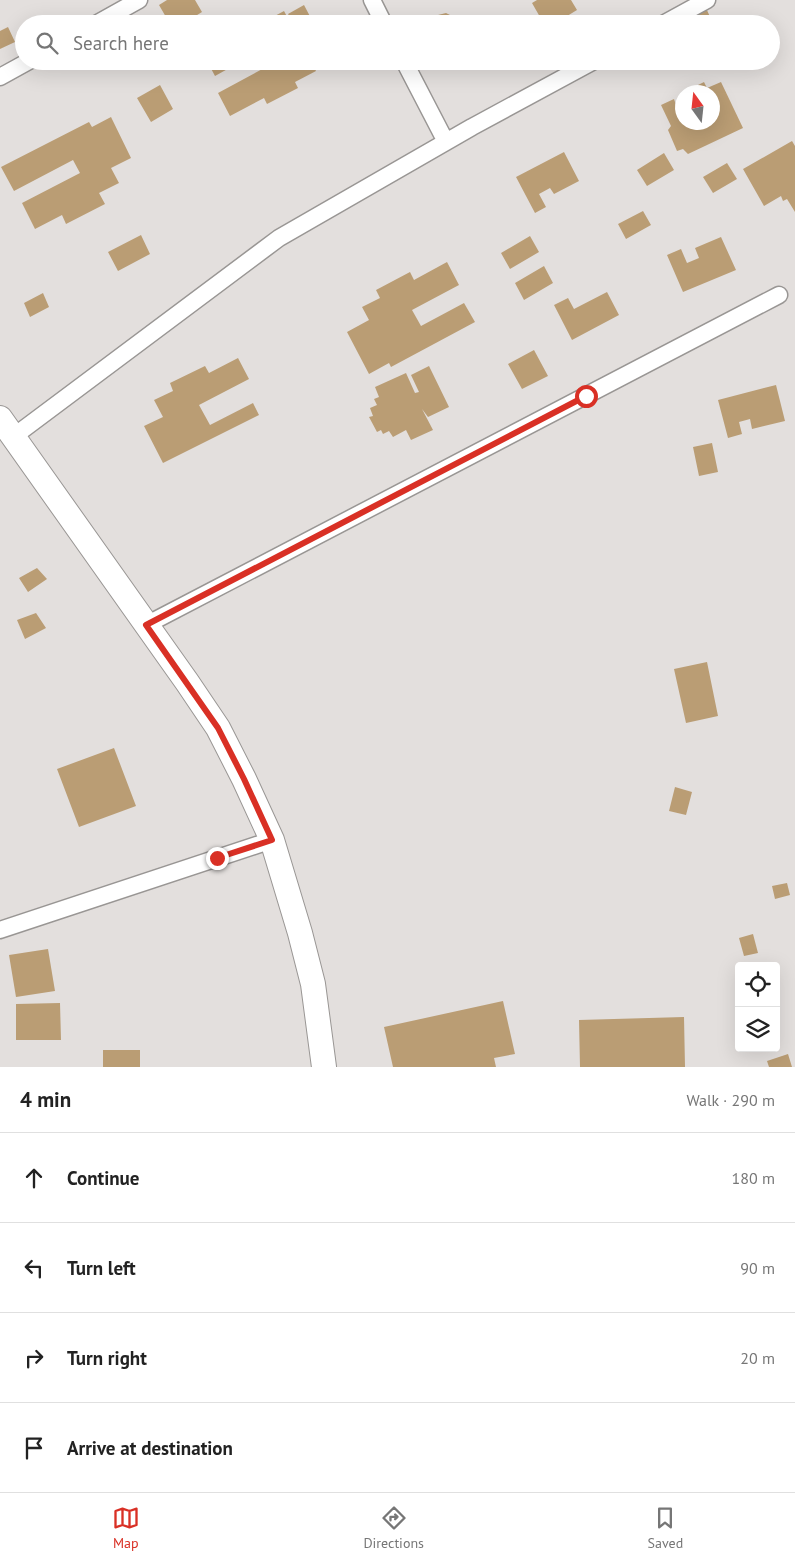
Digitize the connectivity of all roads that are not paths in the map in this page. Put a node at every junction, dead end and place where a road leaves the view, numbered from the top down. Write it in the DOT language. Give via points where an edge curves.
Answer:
graph roads {
  1 [pos="139,0"];
  2 [pos="372,0"];
  3 [pos="707,0"];
  4 [pos="112,15"];
  5 [pos="380,15"];
  6 [pos="680,15"];
  7 [pos="15,69"];
  8 [pos="409,70"];
  9 [pos="578,70"];
  10 [pos="0,77"];
  11 [pos="446,142"];
  12 [pos="779,295"];
  13 [pos="7,428"];
  14 [pos="146,625"];
  15 [pos="272,840"];
  16 [pos="0,930"];
  17 [pos="324,1067"];
  1 -- 4 [label="street"];
  2 -- 5 [label="street"];
  3 -- 6 [label="street"];
  7 -- 10 [label="street"];
  8 -- 11 [label="street"];
  9 -- 11 [label="street"];
  11 -- 13 [label="street" via="279,238"];
  12 -- 14 [label="street"];
  13 -- 14 [label="main road"];
  14 -- 15 [label="main road" via="218,728"];
  15 -- 16 [label="street"];
  15 -- 17 [label="main road" via="313,984"];
}
